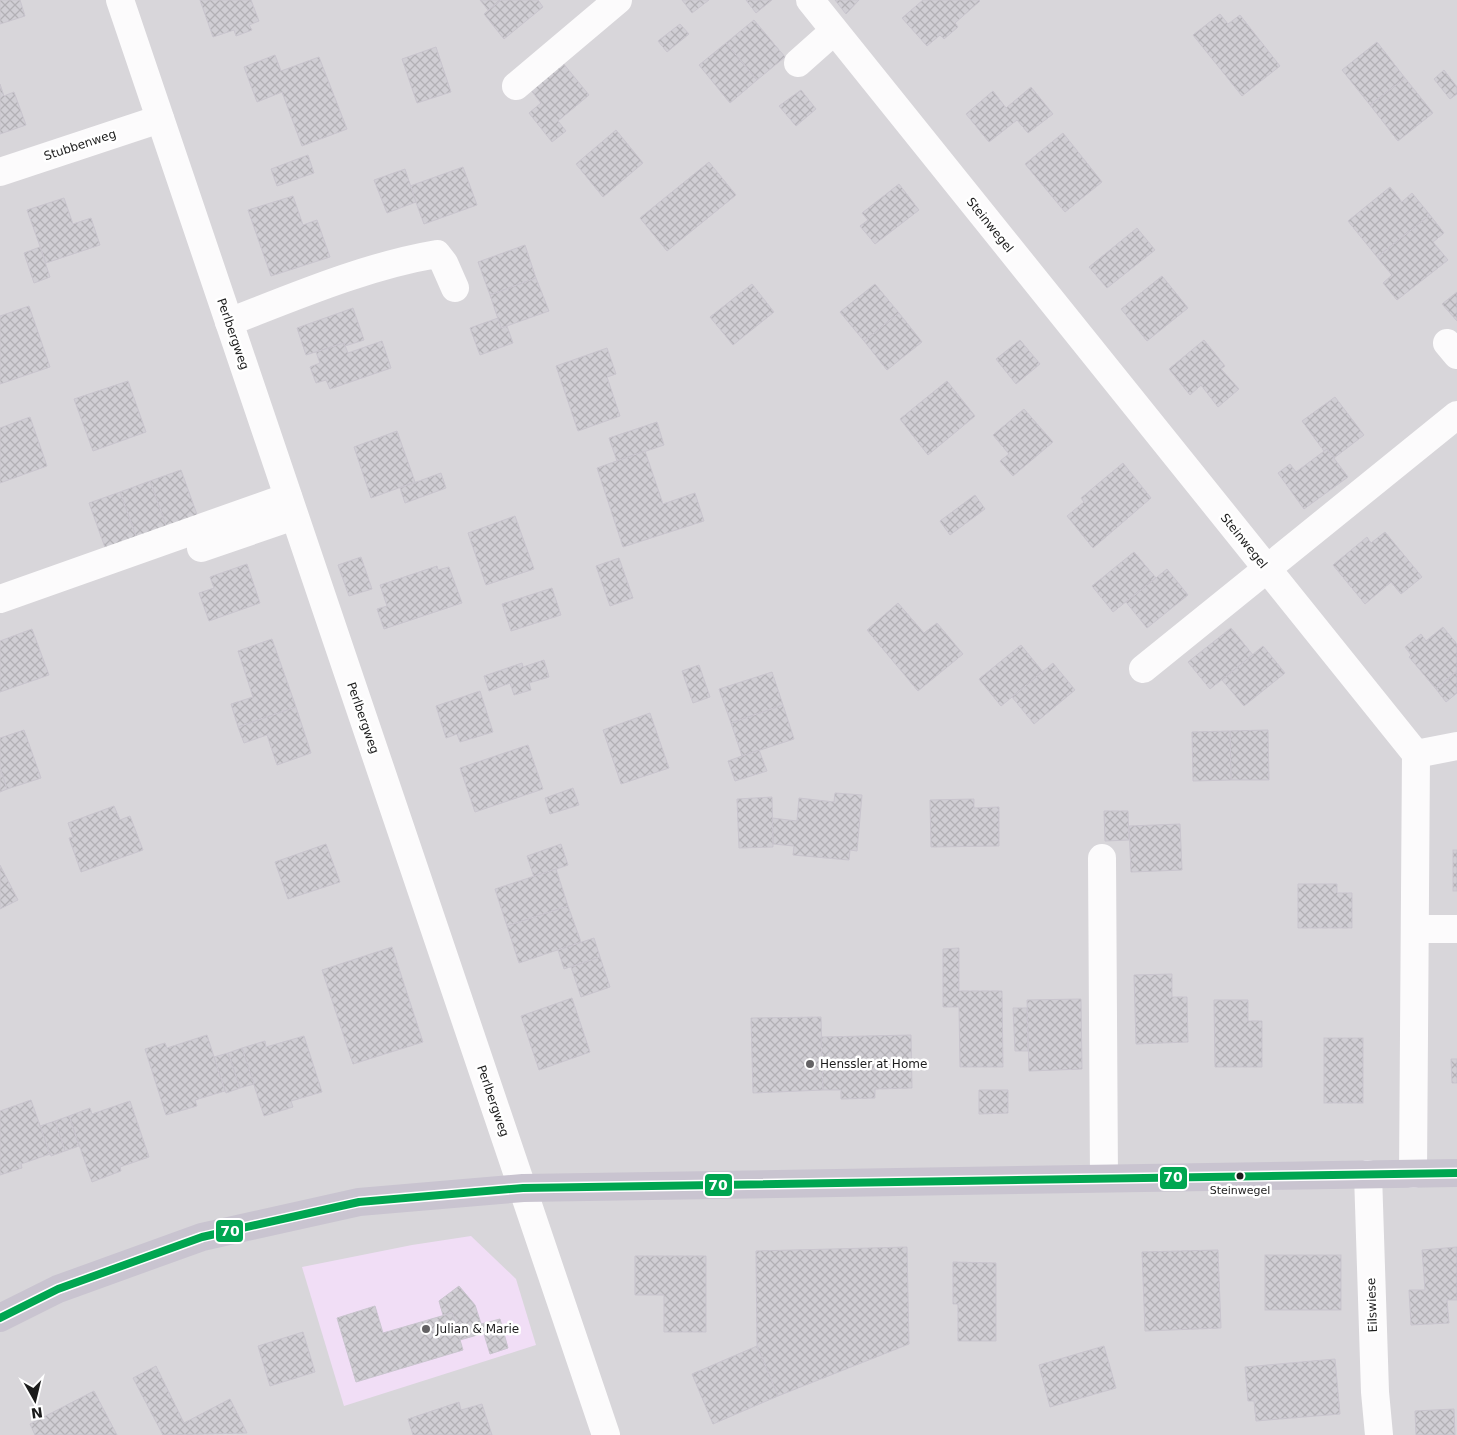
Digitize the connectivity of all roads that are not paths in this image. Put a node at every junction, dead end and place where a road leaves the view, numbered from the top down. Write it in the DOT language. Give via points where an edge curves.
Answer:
graph roads {
  1 [pos="120,0"];
  2 [pos="593,0"];
  3 [pos="618,0"];
  4 [pos="810,0"];
  5 [pos="834,31"];
  6 [pos="525,54"];
  7 [pos="798,63"];
  8 [pos="516,86"];
  9 [pos="160,119"];
  10 [pos="0,172"];
  11 [pos="455,288"];
  12 [pos="229,322"];
  13 [pos="1457,415"];
  14 [pos="291,507"];
  15 [pos="1266,569"];
  16 [pos="89,586"];
  17 [pos="0,599"];
  18 [pos="1143,669"];
  19 [pos="1457,746"];
  20 [pos="1416,754"];
  21 [pos="1102,858"];
  22 [pos="1414,929"];
  23 [pos="1457,929"];
  24 [pos="1457,1172"];
  25 [pos="1368,1174"];
  26 [pos="1413,1174"];
  27 [pos="1104,1178"];
  28 [pos="523,1188"];
  29 [pos="0,1318"];
  30 [pos="606,1435"];
  31 [pos="1379,1435"];
  1 -- 9 [label="street, Perlbergweg"];
  2 -- 6 [label="street"];
  3 -- 8 [label="street"];
  4 -- 5 [label="street, Steinwegel"];
  5 -- 7 [label="street"];
  5 -- 15 [label="street, Steinwegel"];
  9 -- 10 [label="street, Stubbenweg"];
  9 -- 12 [label="street, Perlbergweg"];
  11 -- 12 [label="street" via="437,254 405,259"];
  12 -- 14 [label="street, Perlbergweg"];
  13 -- 15 [label="street"];
  14 -- 16 [label="street"];
  14 -- 17 [label="street"];
  14 -- 28 [label="street, Perlbergweg"];
  15 -- 18 [label="street"];
  15 -- 20 [label="street, Steinwegel"];
  19 -- 20 [label="street"];
  20 -- 22 [label="street"];
  21 -- 27 [label="street"];
  22 -- 23 [label="street"];
  22 -- 26 [label="street"];
  24 -- 26 [label="main road"];
  25 -- 26 [label="main road"];
  25 -- 27 [label="main road"];
  25 -- 31 [label="street, Eilswiese"];
  27 -- 28 [label="main road"];
  28 -- 29 [label="main road" via="359,1202 202,1237 58,1290"];
  28 -- 30 [label="street, Perlbergweg"];
}
